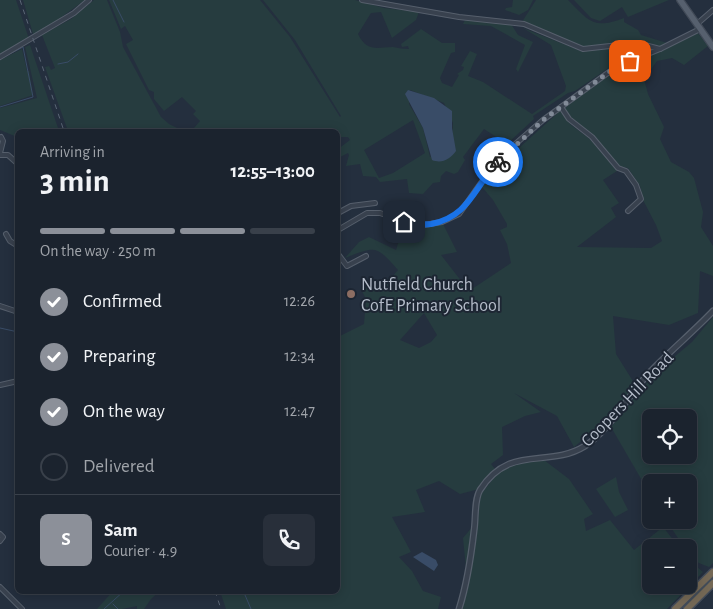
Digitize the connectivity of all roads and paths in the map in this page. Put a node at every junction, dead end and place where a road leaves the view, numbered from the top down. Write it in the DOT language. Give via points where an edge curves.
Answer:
graph roads {
  1 [pos="89,0"];
  2 [pos="362,0"];
  3 [pos="680,0"];
  4 [pos="713,10"];
  5 [pos="699,26"];
  6 [pos="713,47"];
  7 [pos="660,49"];
  8 [pos="0,57"];
  9 [pos="561,108"];
  10 [pos="2,139"];
  11 [pos="0,154"];
  12 [pos="15,161"];
  13 [pos="375,203"];
  14 [pos="628,211"];
  15 [pos="340,213"];
  16 [pos="340,227"];
  17 [pos="6,234"];
  18 [pos="15,244"];
  19 [pos="366,256"];
  20 [pos="340,257"];
  21 [pos="0,306"];
  22 [pos="15,311"];
  23 [pos="713,311"];
  24 [pos="15,382"];
  25 [pos="0,385"];
  26 [pos="0,534"];
  27 [pos="0,540"];
  28 [pos="713,572"];
  29 [pos="713,583"];
  30 [pos="0,587"];
  31 [pos="22,609"];
  32 [pos="459,609"];
  33 [pos="675,609"];
  34 [pos="687,609"];
  1 -- 8 [label="street" via="74,13"];
  2 -- 7 [label="street" via="459,18 524,24 584,49 637,43"];
  3 -- 5 [label="main road"];
  4 -- 5 [label="street"];
  5 -- 6 [label="main road"];
  5 -- 7 [label="street"];
  7 -- 9 [label="street" via="616,67"];
  9 -- 14 [label="street" via="592,137 618,168 626,171 636,186 641,199"];
  9 -- 16 [label="street" via="513,146 490,170 459,214 442,222 418,226 380,213 366,213"];
  10 -- 11 [label="street"];
  11 -- 12 [label="street" via="8,155"];
  13 -- 15 [label="street" via="351,206"];
  17 -- 18 [label="street"];
  19 -- 20 [label="street" via="347,266"];
  21 -- 22 [label="street"];
  23 -- 32 [label="street, Coopers Hill Road" via="650,372 606,426 586,445 572,453 518,460 501,467 489,477 479,492 465,590"];
  24 -- 25 [label="street"];
  26 -- 27 [label="street" via="3,537"];
  28 -- 33 [label="highway"];
  29 -- 34 [label="highway"];
  30 -- 31 [label="street"];
}
